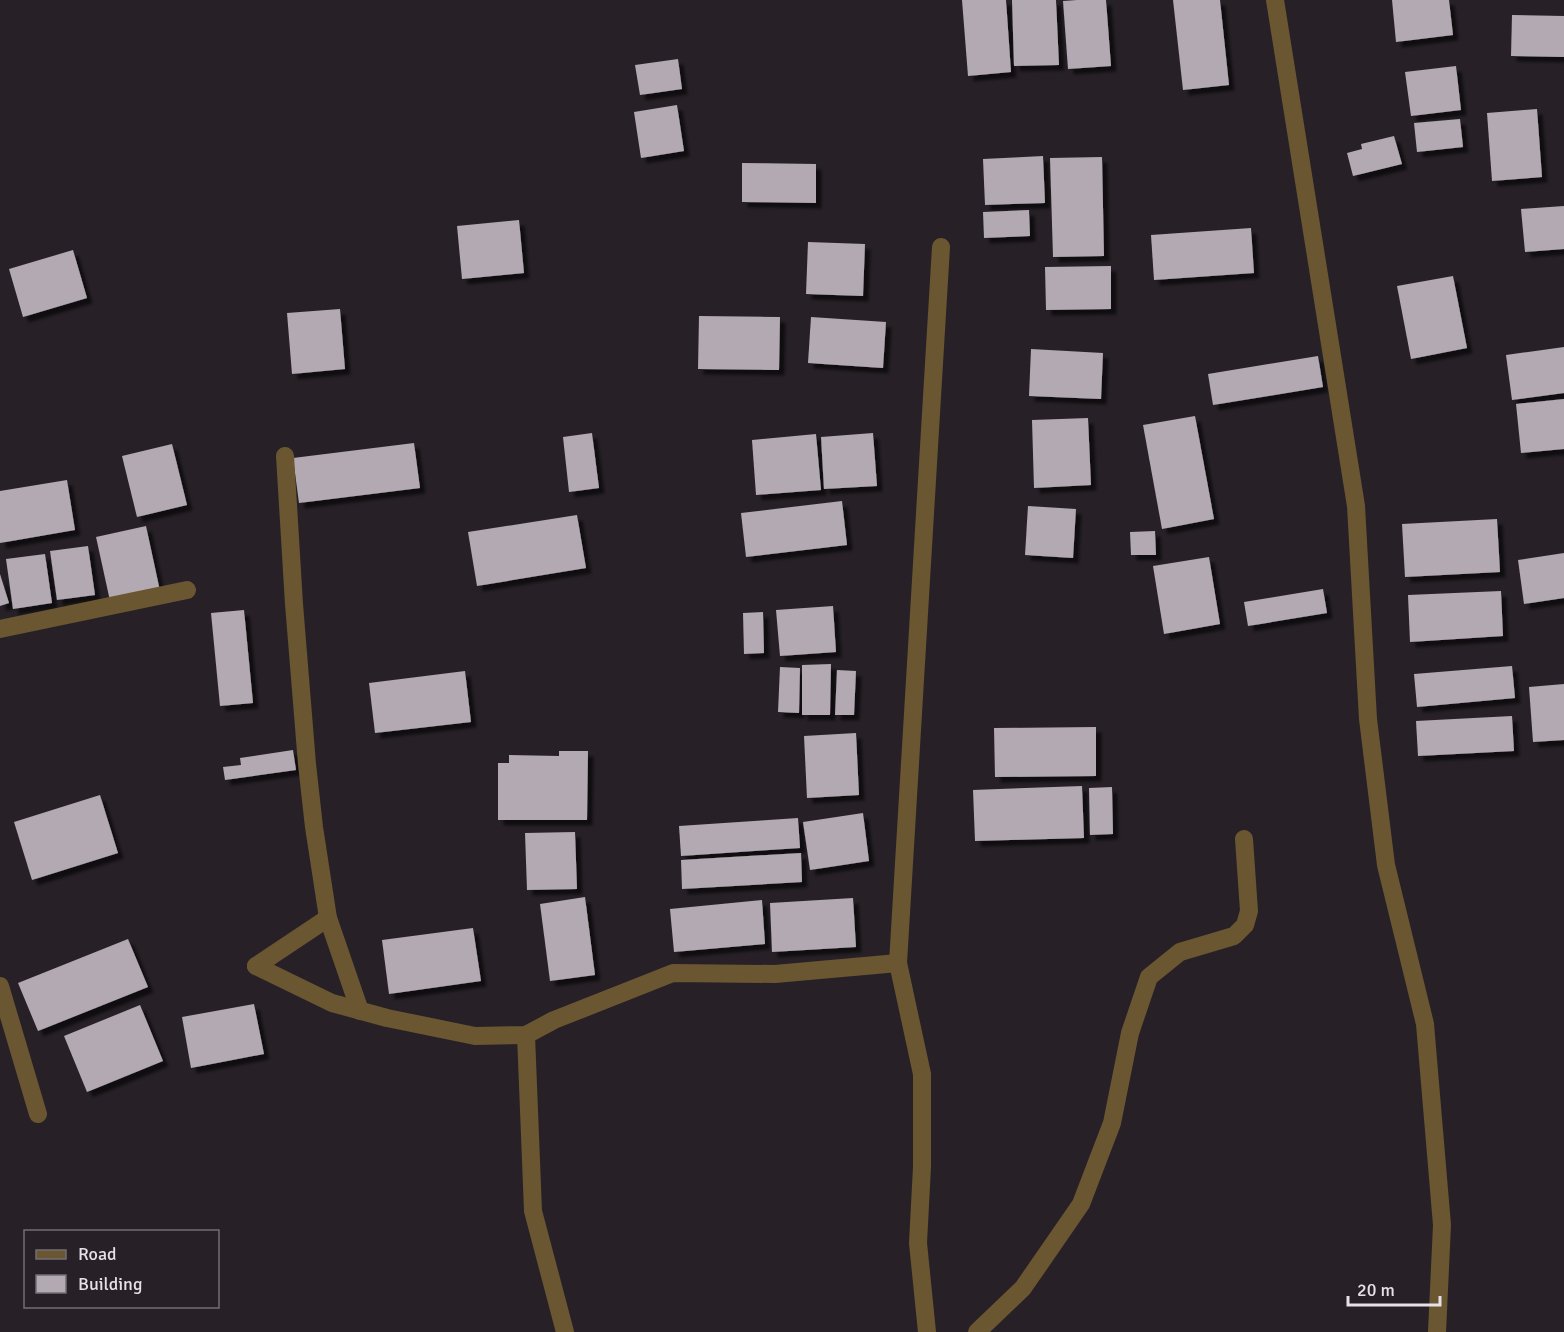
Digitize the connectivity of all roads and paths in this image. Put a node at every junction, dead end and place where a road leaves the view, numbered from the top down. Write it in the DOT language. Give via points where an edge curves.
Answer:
graph roads {
  1 [pos="1275,0"];
  2 [pos="941,247"];
  3 [pos="285,456"];
  4 [pos="187,590"];
  5 [pos="0,629"];
  6 [pos="1244,839"];
  7 [pos="328,918"];
  8 [pos="898,963"];
  9 [pos="0,986"];
  10 [pos="360,1011"];
  11 [pos="526,1035"];
  12 [pos="38,1114"];
  13 [pos="565,1332"];
  14 [pos="927,1332"];
  15 [pos="977,1332"];
  16 [pos="1437,1332"];
  1 -- 16 [label="street" via="1356,506 1368,719 1386,865 1425,1024 1442,1225"];
  2 -- 8 [label="street"];
  3 -- 7 [label="street" via="307,764"];
  4 -- 5 [label="street"];
  6 -- 15 [label="street" via="1249,911 1245,925 1234,936 1180,952 1149,977 1130,1033 1112,1123 1081,1204 1023,1288"];
  7 -- 10 [label="street"];
  7 -- 10 [label="street" via="256,966 332,1003"];
  8 -- 11 [label="street" via="775,974 673,973"];
  8 -- 14 [label="street" via="922,1074 918,1243"];
  9 -- 12 [label="street"];
  10 -- 11 [label="street" via="475,1036"];
  11 -- 13 [label="street" via="534,1210"];
}
